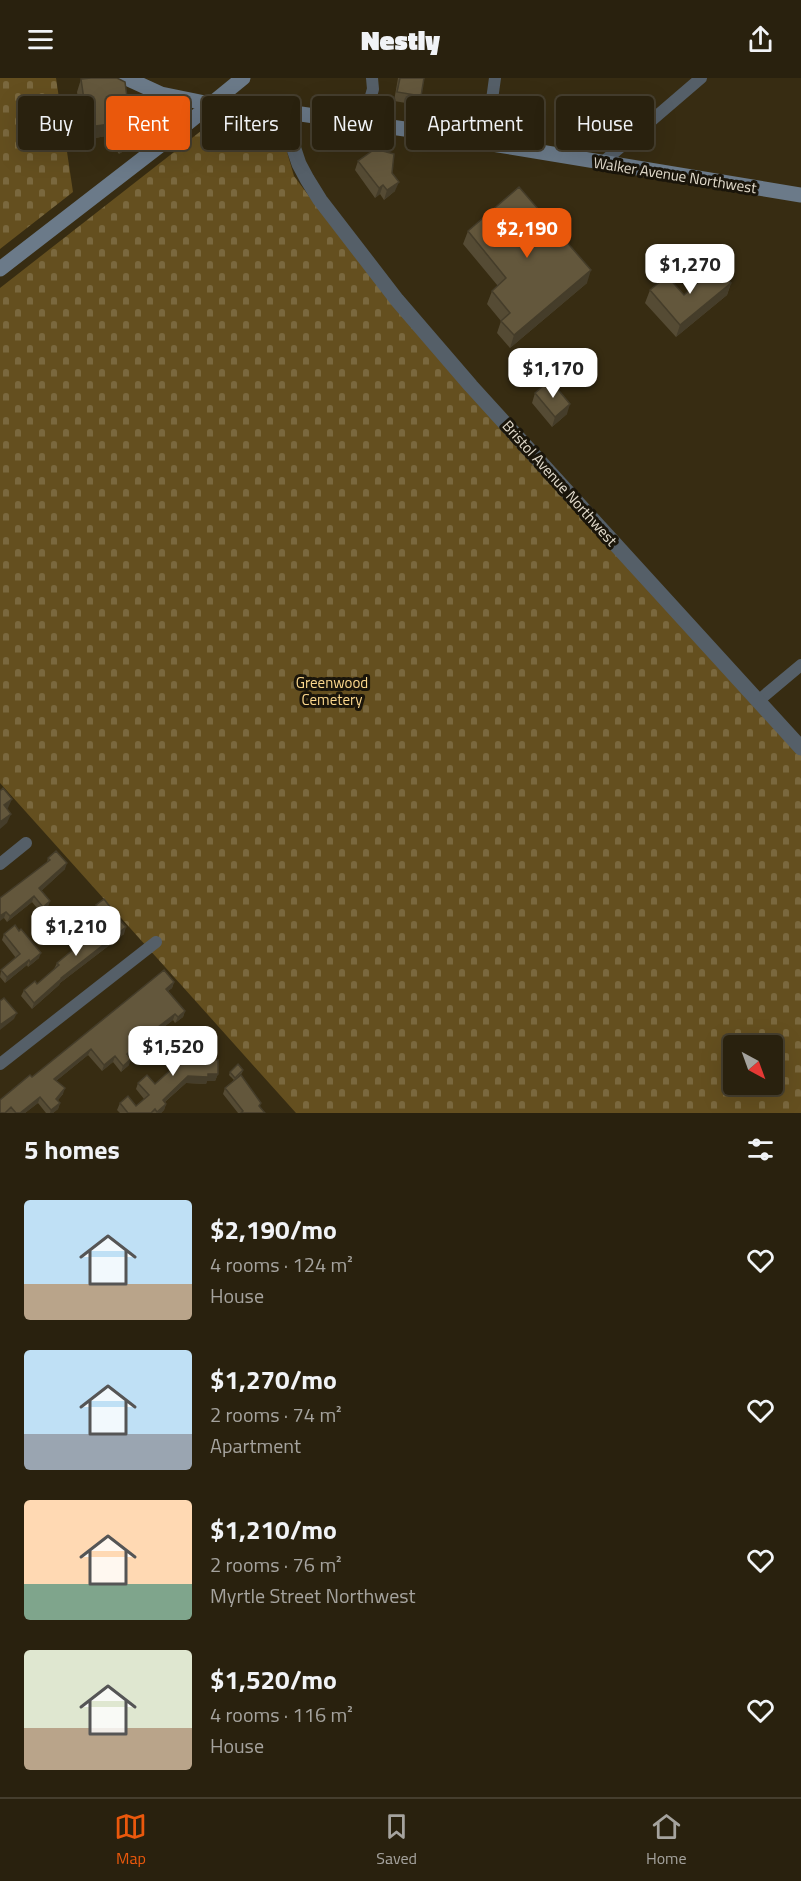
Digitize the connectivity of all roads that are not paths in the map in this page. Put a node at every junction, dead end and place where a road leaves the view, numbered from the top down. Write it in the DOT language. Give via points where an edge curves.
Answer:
graph roads {
  1 [pos="126,78"];
  2 [pos="243,78"];
  3 [pos="372,78"];
  4 [pos="495,78"];
  5 [pos="701,78"];
  6 [pos="220,96"];
  7 [pos="371,96"];
  8 [pos="493,96"];
  9 [pos="202,102"];
  10 [pos="202,111"];
  11 [pos="294,150"];
  12 [pos="527,150"];
  13 [pos="602,163"];
  14 [pos="801,195"];
  15 [pos="0,269"];
  16 [pos="801,665"];
  17 [pos="758,701"];
  18 [pos="801,748"];
  19 [pos="26,843"];
  20 [pos="0,864"];
  21 [pos="156,942"];
  22 [pos="0,1064"];
  1 -- 9 [label="main road, Walker Avenue Northwest" via="161,94"];
  2 -- 6 [label="main road"];
  3 -- 7 [label="street"];
  4 -- 8 [label="street"];
  5 -- 13 [label="street"];
  10 -- 15 [label="main road"];
  11 -- 17 [label="street, Bristol Avenue Northwest" via="320,200 397,300"];
  12 -- 13 [label="main road, Walker Avenue Northwest"];
  13 -- 14 [label="main road, Walker Avenue Northwest"];
  16 -- 17 [label="street"];
  17 -- 18 [label="street, Bristol Avenue Northwest"];
  19 -- 20 [label="street"];
  21 -- 22 [label="street"];
}
